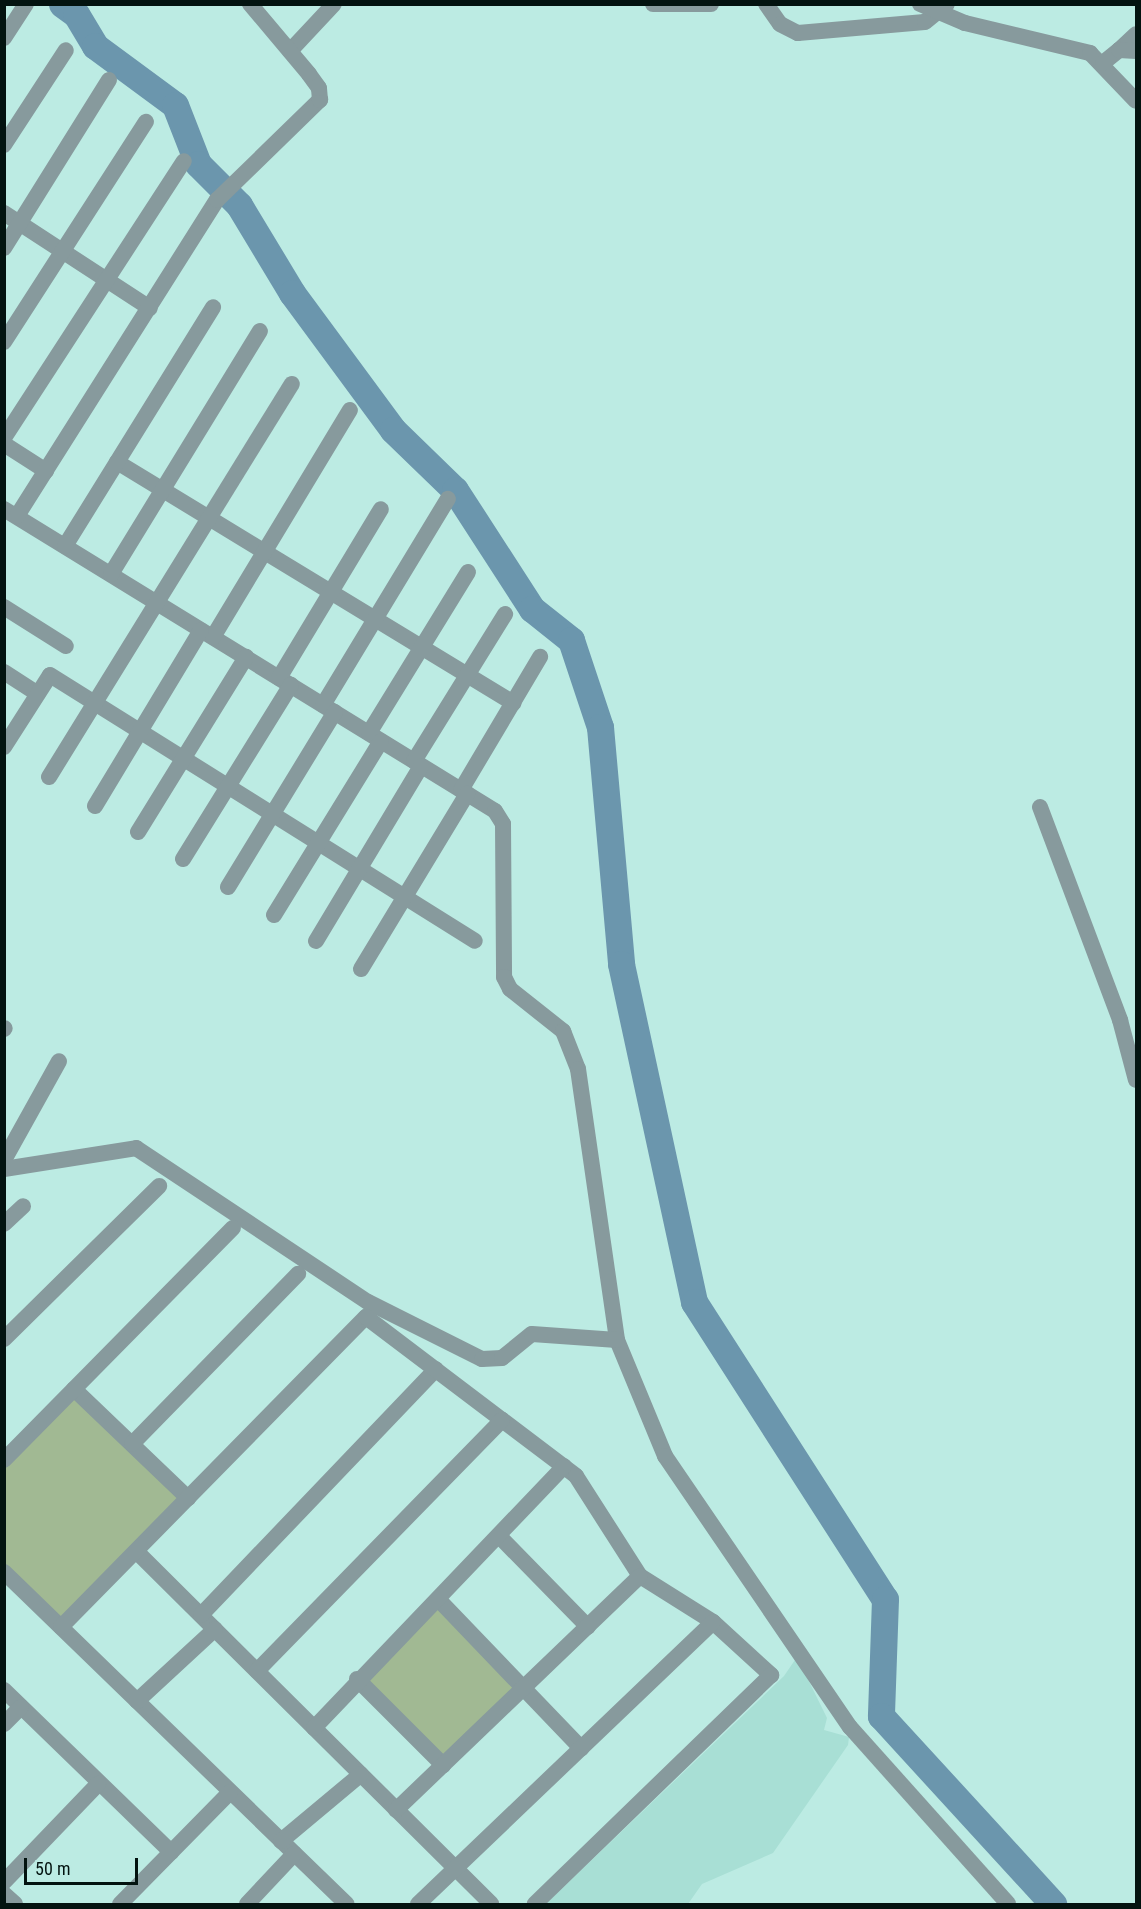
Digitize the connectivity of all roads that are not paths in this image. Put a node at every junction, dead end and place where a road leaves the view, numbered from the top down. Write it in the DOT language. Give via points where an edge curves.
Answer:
graph roads {
  1 [pos="26,4"];
  2 [pos="250,4"];
  3 [pos="334,4"];
  4 [pos="653,4"];
  5 [pos="711,4"];
  6 [pos="766,4"];
  7 [pos="920,4"];
  8 [pos="944,9"];
  9 [pos="1137,34"];
  10 [pos="4,38"];
  11 [pos="66,50"];
  12 [pos="1119,50"];
  13 [pos="290,51"];
  14 [pos="1137,51"];
  15 [pos="1103,63"];
  16 [pos="110,80"];
  17 [pos="1137,101"];
  18 [pos="146,122"];
  19 [pos="4,145"];
  20 [pos="184,161"];
  21 [pos="4,213"];
  22 [pos="20,223"];
  23 [pos="4,248"];
  24 [pos="63,252"];
  25 [pos="106,282"];
  26 [pos="213,307"];
  27 [pos="150,308"];
  28 [pos="260,331"];
  29 [pos="4,342"];
  30 [pos="292,384"];
  31 [pos="350,410"];
  32 [pos="4,438"];
  33 [pos="4,444"];
  34 [pos="117,462"];
  35 [pos="46,471"];
  36 [pos="160,491"];
  37 [pos="448,499"];
  38 [pos="381,508"];
  39 [pos="11,512"];
  40 [pos="209,521"];
  41 [pos="65,546"];
  42 [pos="263,552"];
  43 [pos="468,572"];
  44 [pos="111,574"];
  45 [pos="332,592"];
  46 [pos="158,603"];
  47 [pos="4,608"];
  48 [pos="505,614"];
  49 [pos="375,618"];
  50 [pos="207,634"];
  51 [pos="422,645"];
  52 [pos="66,646"];
  53 [pos="246,657"];
  54 [pos="540,657"];
  55 [pos="4,672"];
  56 [pos="466,674"];
  57 [pos="285,682"];
  58 [pos="38,694"];
  59 [pos="95,703"];
  60 [pos="513,703"];
  61 [pos="329,709"];
  62 [pos="138,731"];
  63 [pos="375,737"];
  64 [pos="6,740"];
  65 [pos="184,755"];
  66 [pos="418,763"];
  67 [pos="49,777"];
  68 [pos="229,783"];
  69 [pos="464,792"];
  70 [pos="95,806"];
  71 [pos="1040,807"];
  72 [pos="274,811"];
  73 [pos="138,832"];
  74 [pos="320,839"];
  75 [pos="183,860"];
  76 [pos="359,868"];
  77 [pos="228,887"];
  78 [pos="405,897"];
  79 [pos="274,915"];
  80 [pos="316,941"];
  81 [pos="475,941"];
  82 [pos="361,969"];
  83 [pos="59,1061"];
  84 [pos="1137,1080"];
  85 [pos="4,1160"];
  86 [pos="4,1169"];
  87 [pos="159,1186"];
  88 [pos="23,1206"];
  89 [pos="4,1224"];
  90 [pos="233,1227"];
  91 [pos="298,1274"];
  92 [pos="4,1339"];
  93 [pos="617,1340"];
  94 [pos="436,1370"];
  95 [pos="74,1389"];
  96 [pos="502,1420"];
  97 [pos="132,1444"];
  98 [pos="8,1450"];
  99 [pos="564,1466"];
  100 [pos="188,1498"];
  101 [pos="499,1536"];
  102 [pos="137,1552"];
  103 [pos="4,1572"];
  104 [pos="640,1576"];
  105 [pos="438,1599"];
  106 [pos="201,1615"];
  107 [pos="713,1622"];
  108 [pos="60,1627"];
  109 [pos="588,1627"];
  110 [pos="215,1629"];
  111 [pos="257,1671"];
  112 [pos="357,1679"];
  113 [pos="524,1685"];
  114 [pos="4,1690"];
  115 [pos="137,1701"];
  116 [pos="21,1707"];
  117 [pos="4,1724"];
  118 [pos="314,1728"];
  119 [pos="581,1748"];
  120 [pos="443,1765"];
  121 [pos="361,1774"];
  122 [pos="99,1784"];
  123 [pos="230,1792"];
  124 [pos="396,1810"];
  125 [pos="281,1841"];
  126 [pos="171,1852"];
  127 [pos="294,1854"];
  128 [pos="456,1869"];
  129 [pos="4,1882"];
  130 [pos="4,1894"];
  131 [pos="15,1905"];
  132 [pos="120,1905"];
  133 [pos="247,1905"];
  134 [pos="346,1905"];
  135 [pos="418,1905"];
  136 [pos="491,1905"];
  137 [pos="535,1905"];
  138 [pos="1008,1905"];
  1 -- 10 [label="street"];
  2 -- 13 [label="street"];
  3 -- 13 [label="street"];
  4 -- 5 [label="street"];
  6 -- 8 [label="street" via="780,24 798,33 925,22"];
  7 -- 8 [label="street"];
  8 -- 15 [label="street" via="1069,44"];
  9 -- 12 [label="street"];
  11 -- 19 [label="street"];
  12 -- 14 [label="street"];
  12 -- 15 [label="street"];
  13 -- 27 [label="street" via="319,88 320,100 217,200"];
  15 -- 17 [label="street"];
  16 -- 22 [label="street"];
  18 -- 24 [label="street"];
  20 -- 25 [label="street"];
  21 -- 22 [label="street"];
  22 -- 23 [label="street"];
  22 -- 24 [label="street"];
  24 -- 25 [label="street"];
  24 -- 29 [label="street"];
  25 -- 27 [label="street"];
  25 -- 32 [label="street"];
  26 -- 34 [label="street"];
  27 -- 35 [label="street"];
  28 -- 36 [label="street"];
  30 -- 40 [label="street"];
  31 -- 42 [label="street"];
  33 -- 35 [label="street"];
  34 -- 36 [label="street"];
  34 -- 41 [label="street"];
  35 -- 39 [label="street"];
  36 -- 40 [label="street"];
  36 -- 44 [label="street"];
  37 -- 49 [label="street"];
  38 -- 45 [label="street"];
  39 -- 41 [label="street"];
  40 -- 42 [label="street"];
  40 -- 46 [label="street"];
  41 -- 44 [label="street"];
  42 -- 45 [label="street"];
  42 -- 50 [label="street"];
  43 -- 51 [label="street"];
  44 -- 46 [label="street"];
  45 -- 49 [label="street"];
  45 -- 57 [label="street"];
  46 -- 50 [label="street"];
  46 -- 59 [label="street"];
  47 -- 52 [label="street"];
  48 -- 56 [label="street"];
  49 -- 51 [label="street"];
  49 -- 61 [label="street"];
  50 -- 53 [label="street"];
  50 -- 62 [label="street"];
  51 -- 56 [label="street"];
  51 -- 63 [label="street"];
  53 -- 57 [label="street"];
  53 -- 65 [label="street"];
  54 -- 60 [label="street"];
  55 -- 58 [label="street"];
  56 -- 60 [label="street"];
  56 -- 66 [label="street"];
  57 -- 61 [label="street"];
  57 -- 68 [label="street"];
  58 -- 59 [label="street" via="50,675"];
  58 -- 64 [label="street"];
  59 -- 62 [label="street"];
  59 -- 67 [label="street"];
  60 -- 69 [label="street"];
  61 -- 63 [label="street"];
  61 -- 72 [label="street"];
  62 -- 65 [label="street"];
  62 -- 70 [label="street"];
  63 -- 66 [label="street"];
  63 -- 74 [label="street"];
  65 -- 68 [label="street"];
  65 -- 73 [label="street"];
  66 -- 69 [label="street"];
  66 -- 76 [label="street"];
  68 -- 72 [label="street"];
  68 -- 75 [label="street"];
  69 -- 78 [label="street"];
  69 -- 93 [label="street" via="495,811 503,824 504,977 510,989 563,1031 578,1069"];
  71 -- 84 [label="street" via="1120,1020"];
  72 -- 74 [label="street"];
  72 -- 77 [label="street"];
  74 -- 76 [label="street"];
  74 -- 79 [label="street"];
  76 -- 78 [label="street"];
  76 -- 80 [label="street"];
  78 -- 81 [label="street"];
  78 -- 82 [label="street"];
  83 -- 85 [label="street"];
  86 -- 93 [label="street" via="136,1148 375,1306 482,1359 502,1358 532,1334"];
  87 -- 92 [label="street"];
  88 -- 89 [label="street"];
  90 -- 95 [label="street"];
  91 -- 97 [label="street"];
  93 -- 138 [label="street" via="665,1456 850,1727"];
  94 -- 96 [label="street"];
  94 -- 100 [label="street" via="366,1317"];
  94 -- 106 [label="street"];
  95 -- 97 [label="street"];
  95 -- 98 [label="street"];
  96 -- 99 [label="street"];
  96 -- 111 [label="street"];
  97 -- 100 [label="street"];
  99 -- 101 [label="street"];
  99 -- 104 [label="street" via="576,1476"];
  100 -- 102 [label="street"];
  101 -- 105 [label="street"];
  101 -- 109 [label="street"];
  102 -- 106 [label="street"];
  102 -- 108 [label="street"];
  103 -- 108 [label="street"];
  104 -- 107 [label="street"];
  104 -- 109 [label="street"];
  105 -- 112 [label="street"];
  105 -- 113 [label="street"];
  106 -- 110 [label="street"];
  107 -- 119 [label="street"];
  107 -- 137 [label="street" via="771,1675"];
  108 -- 115 [label="street"];
  109 -- 113 [label="street"];
  110 -- 111 [label="street"];
  110 -- 115 [label="street"];
  111 -- 118 [label="street"];
  112 -- 118 [label="street"];
  112 -- 120 [label="street"];
  113 -- 119 [label="street"];
  113 -- 120 [label="street"];
  114 -- 116 [label="street"];
  115 -- 123 [label="street"];
  116 -- 117 [label="street"];
  116 -- 122 [label="street"];
  118 -- 121 [label="street"];
  119 -- 128 [label="street"];
  120 -- 124 [label="street"];
  121 -- 124 [label="street"];
  121 -- 125 [label="street"];
  122 -- 126 [label="street"];
  122 -- 129 [label="street"];
  123 -- 125 [label="street"];
  123 -- 126 [label="street"];
  124 -- 128 [label="street"];
  125 -- 127 [label="street"];
  126 -- 132 [label="street"];
  127 -- 133 [label="street"];
  127 -- 134 [label="street"];
  128 -- 135 [label="street"];
  128 -- 136 [label="street"];
  130 -- 131 [label="street"];
}
